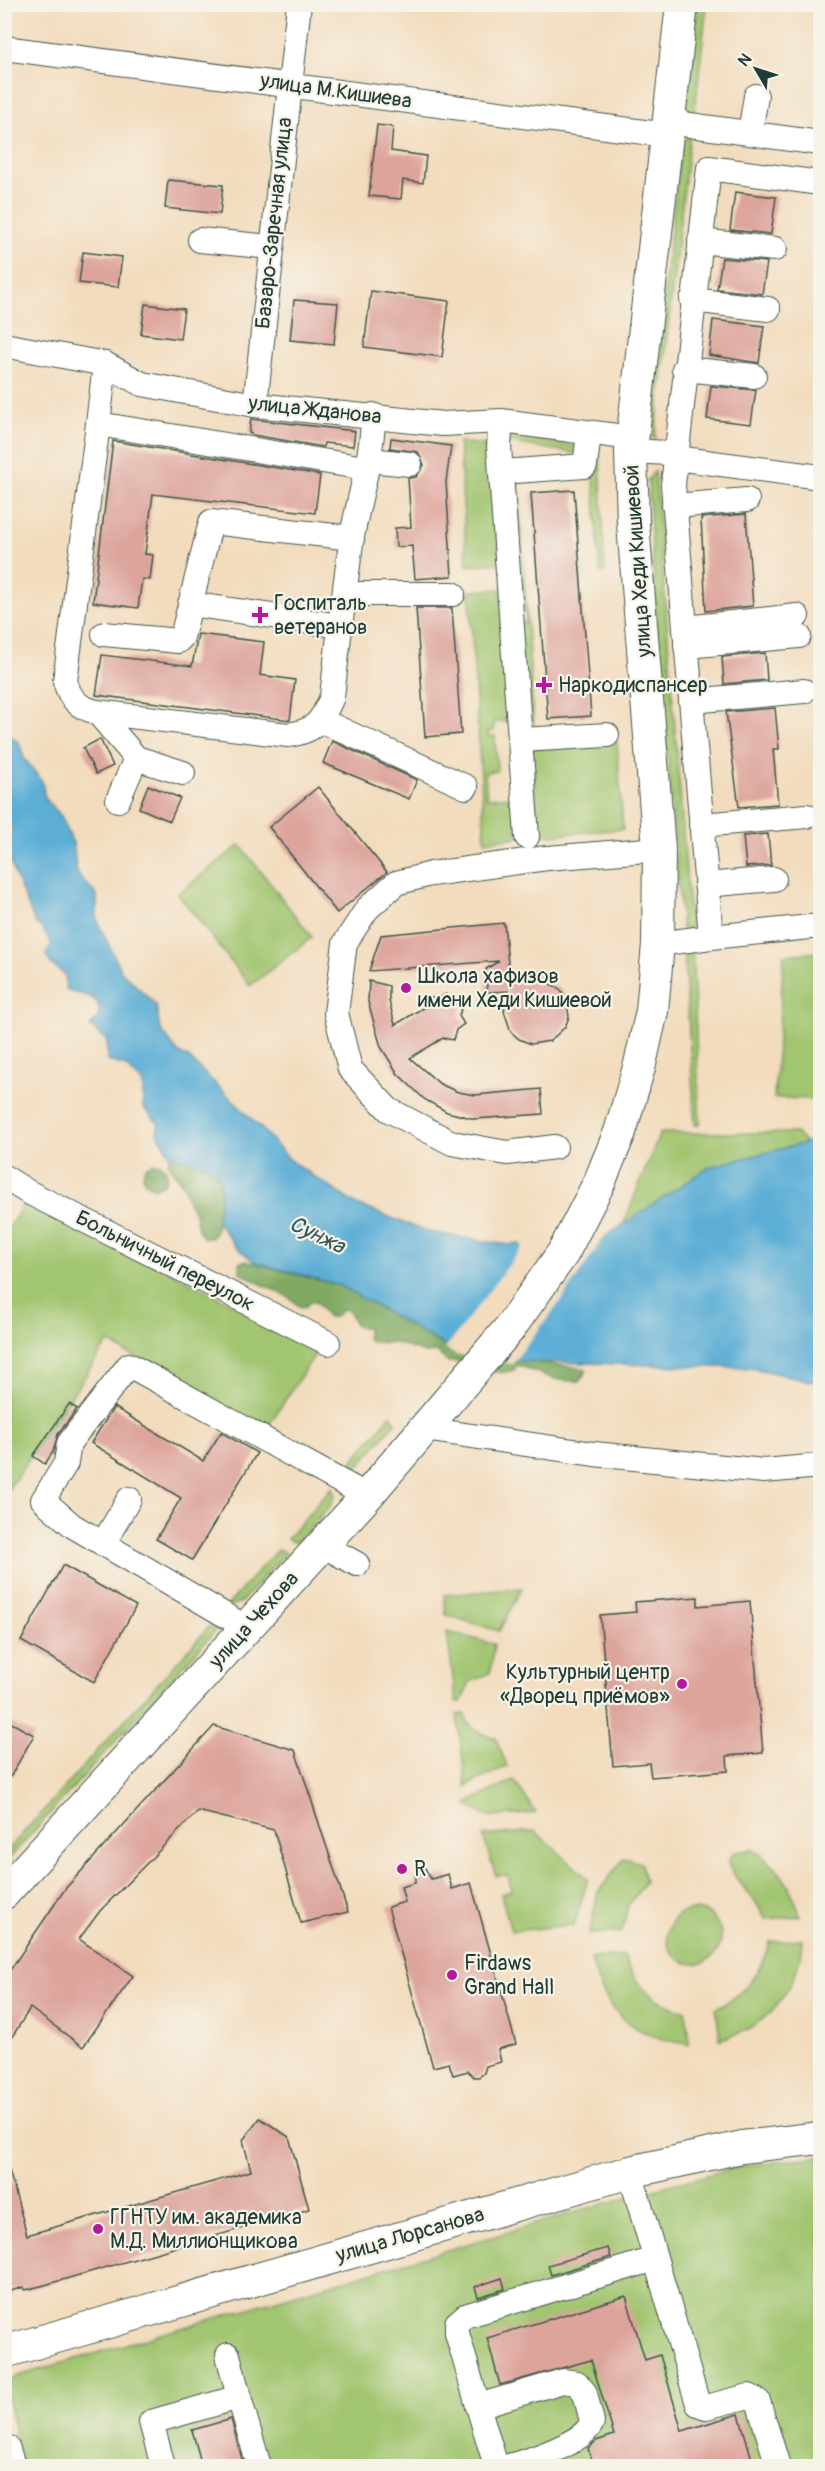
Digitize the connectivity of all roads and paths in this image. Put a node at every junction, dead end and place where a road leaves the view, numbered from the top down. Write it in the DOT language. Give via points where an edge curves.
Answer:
graph roads {
  1 [pos="299,4"];
  2 [pos="682,4"];
  3 [pos="4,48"];
  4 [pos="289,85"];
  5 [pos="756,96"];
  6 [pos="668,128"];
  7 [pos="750,133"];
  8 [pos="820,143"];
  9 [pos="820,183"];
  10 [pos="200,240"];
  11 [pos="700,241"];
  12 [pos="271,247"];
  13 [pos="776,249"];
  14 [pos="692,300"];
  15 [pos="768,309"];
  16 [pos="4,345"];
  17 [pos="105,364"];
  18 [pos="684,369"];
  19 [pos="754,376"];
  20 [pos="255,405"];
  21 [pos="373,415"];
  22 [pos="501,422"];
  23 [pos="99,424"];
  24 [pos="590,434"];
  25 [pos="631,445"];
  26 [pos="676,458"];
  27 [pos="366,464"];
  28 [pos="410,464"];
  29 [pos="501,472"];
  30 [pos="820,477"];
  31 [pos="747,500"];
  32 [pos="674,506"];
  33 [pos="352,538"];
  34 [pos="345,594"];
  35 [pos="453,594"];
  36 [pos="190,604"];
  37 [pos="341,626"];
  38 [pos="798,626"];
  39 [pos="104,634"];
  40 [pos="685,637"];
  41 [pos="804,691"];
  42 [pos="691,701"];
  43 [pos="98,712"];
  44 [pos="322,721"];
  45 [pos="607,735"];
  46 [pos="522,740"];
  47 [pos="136,758"];
  48 [pos="183,773"];
  49 [pos="466,787"];
  50 [pos="118,800"];
  51 [pos="807,816"];
  52 [pos="701,825"];
  53 [pos="527,837"];
  54 [pos="659,849"];
  55 [pos="774,879"];
  56 [pos="706,885"];
  57 [pos="820,926"];
  58 [pos="711,937"];
  59 [pos="658,944"];
  60 [pos="555,1147"];
  61 [pos="4,1177"];
  62 [pos="328,1343"];
  63 [pos="477,1367"];
  64 [pos="424,1429"];
  65 [pos="820,1466"];
  66 [pos="367,1496"];
  67 [pos="129,1499"];
  68 [pos="103,1544"];
  69 [pos="322,1545"];
  70 [pos="357,1564"];
  71 [pos="247,1628"];
  72 [pos="16,1878"];
  73 [pos="4,1893"];
  74 [pos="820,2138"];
  75 [pos="630,2172"];
  76 [pos="655,2259"];
  77 [pos="4,2352"];
  78 [pos="228,2355"];
  79 [pos="239,2397"];
  80 [pos="478,2406"];
  81 [pos="4,2450"];
  82 [pos="9,2466"];
  83 [pos="163,2466"];
  84 [pos="259,2466"];
  85 [pos="496,2466"];
  86 [pos="509,2466"];
  87 [pos="778,2466"];
  1 -- 4 [label="street, Базаро-Заречная улица"];
  2 -- 6 [label="main road, улица Хеди Кишиевой"];
  3 -- 4 [label="street, улица М.Кишиева"];
  4 -- 6 [label="street, улица М.Кишиева"];
  4 -- 12 [label="street, Базаро-Заречная улица"];
  5 -- 7 [label="street"];
  6 -- 7 [label="street, улица М.Кишиева"];
  6 -- 25 [label="main road, улица Хеди Кишиевой"];
  7 -- 8 [label="street, улица М.Кишиева"];
  9 -- 11 [label="street" via="709,168"];
  10 -- 12 [label="street"];
  11 -- 13 [label="street"];
  11 -- 14 [label="street"];
  12 -- 20 [label="street, Базаро-Заречная улица"];
  14 -- 15 [label="street"];
  14 -- 18 [label="street"];
  16 -- 17 [label="street, улица Жданова"];
  17 -- 20 [label="street, улица Жданова" via="142,384"];
  17 -- 23 [label="street"];
  18 -- 19 [label="street"];
  18 -- 26 [label="street"];
  20 -- 21 [label="street, улица Жданова"];
  21 -- 22 [label="street, улица Жданова" via="443,424"];
  21 -- 27 [label="street" via="373,443"];
  22 -- 24 [label="street, улица Жданова"];
  22 -- 29 [label="street"];
  23 -- 27 [label="street"];
  23 -- 43 [label="street" via="65,681 76,703"];
  24 -- 25 [label="street, улица Жданова"];
  24 -- 29 [label="street" via="585,466"];
  25 -- 26 [label="street, улица Жданова"];
  25 -- 54 [label="main road, улица Хеди Кишиевой" via="633,524"];
  26 -- 30 [label="street, улица Жданова"];
  26 -- 32 [label="street"];
  27 -- 28 [label="street"];
  27 -- 33 [label="street"];
  29 -- 46 [label="street"];
  31 -- 32 [label="street"];
  32 -- 40 [label="street"];
  33 -- 34 [label="street"];
  33 -- 36 [label="street" via="212,522"];
  34 -- 35 [label="street"];
  34 -- 37 [label="street"];
  36 -- 37 [label="street"];
  36 -- 39 [label="street" via="178,641"];
  37 -- 44 [label="street" via="332,698"];
  38 -- 40 [label="street"];
  40 -- 42 [label="street"];
  41 -- 42 [label="street"];
  42 -- 52 [label="street"];
  43 -- 44 [label="street" via="288,735 304,733"];
  43 -- 47 [label="street"];
  44 -- 49 [label="street"];
  45 -- 46 [label="street"];
  46 -- 53 [label="street"];
  47 -- 48 [label="street"];
  47 -- 50 [label="street"];
  51 -- 52 [label="street"];
  52 -- 56 [label="street"];
  54 -- 59 [label="main road, улица Хеди Кишиевой"];
  54 -- 60 [label="street" via="547,858 431,874 396,884 367,909 345,943 336,1013 350,1069 389,1110 453,1143 507,1153"];
  55 -- 56 [label="street"];
  56 -- 58 [label="street"];
  57 -- 58 [label="street"];
  58 -- 59 [label="street"];
  59 -- 63 [label="main road, улица Хеди Кишиевой" via="652,1011 640,1065 620,1132 599,1183 563,1253"];
  61 -- 62 [label="street, Больничный переулок"];
  63 -- 64 [label="main road, улица Чехова"];
  64 -- 65 [label="street" via="594,1454 764,1471"];
  64 -- 66 [label="main road, улица Чехова"];
  66 -- 68 [label="street" via="129,1365 69,1443 66,1463 43,1500 73,1526"];
  66 -- 69 [label="main road, улица Чехова"];
  67 -- 68 [label="street"];
  68 -- 71 [label="street"];
  69 -- 70 [label="street"];
  69 -- 71 [label="main road, улица Чехова"];
  71 -- 72 [label="main road, улица Чехова"];
  72 -- 73 [label="main road, улица Чехова"];
  74 -- 75 [label="main road, улица Лорсанова" via="742,2147"];
  75 -- 76 [label="street"];
  75 -- 77 [label="main road, улица Лорсанова"];
  76 -- 80 [label="street" via="460,2318 457,2333"];
  76 -- 87 [label="street" via="698,2404 706,2407 749,2396 758,2401"];
  78 -- 79 [label="street"];
  79 -- 83 [label="street" via="151,2422"];
  79 -- 84 [label="street"];
  80 -- 85 [label="street"];
  80 -- 86 [label="street" via="563,2381 582,2387 592,2422 586,2432 546,2456"];
  81 -- 82 [label="main road"];
}
